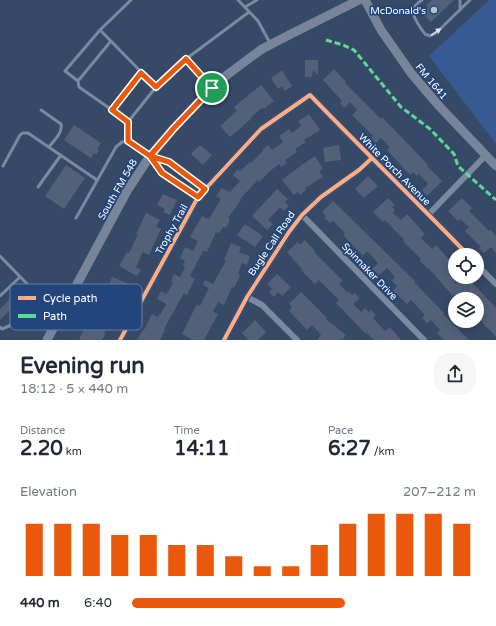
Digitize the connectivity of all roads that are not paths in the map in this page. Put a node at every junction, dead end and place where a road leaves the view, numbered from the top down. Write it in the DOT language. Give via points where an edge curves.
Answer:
graph roads {
  1 [pos="131,0"];
  2 [pos="238,0"];
  3 [pos="257,0"];
  4 [pos="359,0"];
  5 [pos="365,0"];
  6 [pos="422,0"];
  7 [pos="460,0"];
  8 [pos="470,0"];
  9 [pos="252,1"];
  10 [pos="417,2"];
  11 [pos="245,7"];
  12 [pos="460,10"];
  13 [pos="249,12"];
  14 [pos="100,30"];
  15 [pos="111,41"];
  16 [pos="271,44"];
  17 [pos="186,59"];
  18 [pos="141,73"];
  19 [pos="78,81"];
  20 [pos="156,87"];
  21 [pos="212,88"];
  22 [pos="310,95"];
  23 [pos="41,110"];
  24 [pos="112,110"];
  25 [pos="128,122"];
  26 [pos="128,141"];
  27 [pos="49,147"];
  28 [pos="61,155"];
  29 [pos="150,156"];
  30 [pos="486,156"];
  31 [pos="372,158"];
  32 [pos="3,166"];
  33 [pos="496,166"];
  34 [pos="97,180"];
  35 [pos="38,187"];
  36 [pos="205,189"];
  37 [pos="198,197"];
  38 [pos="429,214"];
  39 [pos="302,215"];
  40 [pos="76,218"];
  41 [pos="461,248"];
  42 [pos="0,256"];
  43 [pos="484,272"];
  44 [pos="20,277"];
  45 [pos="13,284"];
  46 [pos="26,284"];
  47 [pos="78,284"];
  48 [pos="496,284"];
  49 [pos="10,286"];
  50 [pos="0,296"];
  51 [pos="247,297"];
  52 [pos="142,300"];
  53 [pos="10,325"];
  54 [pos="0,327"];
  55 [pos="53,330"];
  56 [pos="125,330"];
  57 [pos="47,340"];
  58 [pos="120,340"];
  59 [pos="224,340"];
  60 [pos="297,340"];
  61 [pos="424,340"];
  1 -- 14 [label="lane"];
  2 -- 11 [label="lane"];
  3 -- 9 [label="lane"];
  4 -- 16 [label="main road, South FM 548"];
  5 -- 30 [label="main road, FM 1641 / FM 1641" via="385,36 411,73"];
  6 -- 10 [label="lane"];
  7 -- 12 [label="lane"];
  8 -- 12 [label="lane"];
  9 -- 11 [label="lane"];
  10 -- 12 [label="lane, one-way" via="414,16 424,34 430,36"];
  11 -- 13 [label="lane"];
  13 -- 16 [label="lane" via="258,21"];
  13 -- 17 [label="lane"];
  14 -- 15 [label="lane"];
  14 -- 19 [label="lane" via="65,71"];
  15 -- 18 [label="lane"];
  15 -- 19 [label="lane"];
  16 -- 21 [label="main road, South FM 548" via="251,56"];
  17 -- 20 [label="lane"];
  17 -- 21 [label="lane"];
  18 -- 20 [label="lane"];
  18 -- 24 [label="lane"];
  19 -- 24 [label="lane" via="79,87"];
  20 -- 25 [label="lane"];
  21 -- 29 [label="main road, South FM 548"];
  22 -- 31 [label="street, White Porch Avenue"];
  22 -- 36 [label="street, Trophy Trail" via="261,129"];
  23 -- 27 [label="lane" via="62,128"];
  24 -- 25 [label="lane"];
  25 -- 26 [label="lane"];
  26 -- 29 [label="lane"];
  26 -- 34 [label="lane" via="122,142 116,148"];
  27 -- 28 [label="lane"];
  27 -- 32 [label="lane" via="28,133 23,133"];
  28 -- 34 [label="lane"];
  28 -- 35 [label="lane"];
  29 -- 36 [label="street" via="169,162"];
  29 -- 37 [label="street" via="162,173"];
  29 -- 47 [label="main road, South FM 548" via="127,191"];
  30 -- 33 [label="main road, FM 1641 / FM 1641"];
  30 -- 38 [label="street"];
  31 -- 38 [label="street, White Porch Avenue"];
  31 -- 39 [label="street, Bugle Call Road"];
  34 -- 40 [label="lane"];
  36 -- 37 [label="street, Trophy Trail"];
  37 -- 52 [label="street, Trophy Trail"];
  38 -- 41 [label="street, White Porch Avenue"];
  39 -- 51 [label="street, Bugle Call Road"];
  39 -- 61 [label="street, Spinnaker Drive"];
  42 -- 44 [label="lane"];
  43 -- 48 [label="street"];
  44 -- 45 [label="lane"];
  44 -- 46 [label="lane"];
  49 -- 50 [label="lane"];
  51 -- 59 [label="street, Bugle Call Road"];
  51 -- 60 [label="street" via="262,305"];
  53 -- 54 [label="lane" via="2,329"];
  55 -- 57 [label="main road, South FM 548"];
  56 -- 58 [label="street, Trophy Trail"];
}
